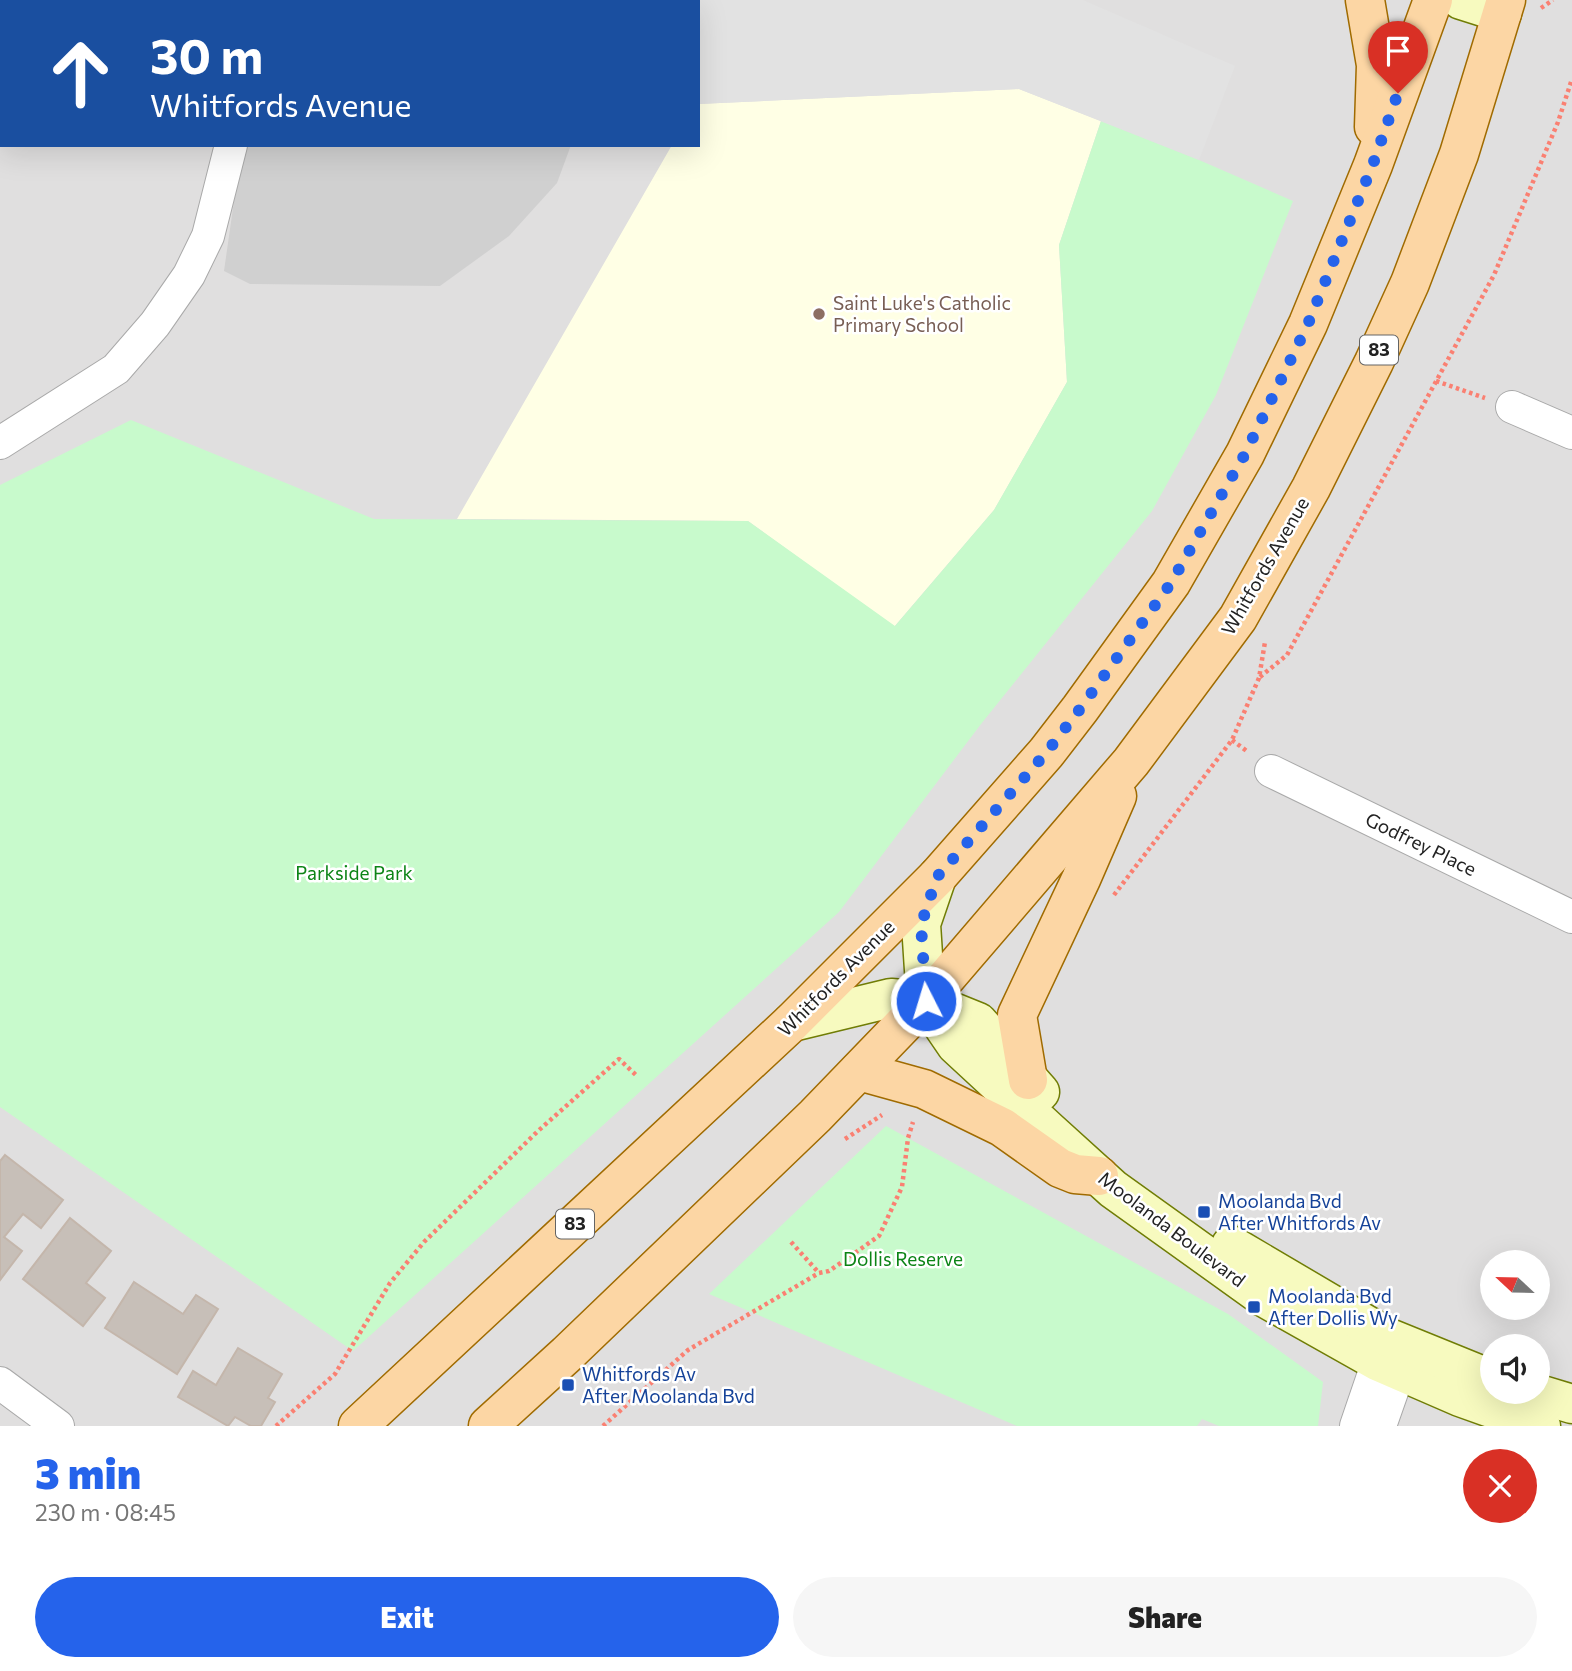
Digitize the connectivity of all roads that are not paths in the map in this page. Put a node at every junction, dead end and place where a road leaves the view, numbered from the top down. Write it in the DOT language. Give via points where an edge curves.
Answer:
graph roads {
  1 [pos="1366,0"];
  2 [pos="1433,0"];
  3 [pos="1461,0"];
  4 [pos="1515,8"];
  5 [pos="230,147"];
  6 [pos="1373,164"];
  7 [pos="1512,407"];
  8 [pos="1572,433"];
  9 [pos="0,443"];
  10 [pos="1131,762"];
  11 [pos="1271,771"];
  12 [pos="937,877"];
  13 [pos="1572,917"];
  14 [pos="926,1001"];
  15 [pos="792,1022"];
  16 [pos="859,1072"];
  17 [pos="1028,1080"];
  18 [pos="1099,1176"];
  19 [pos="1393,1353"];
  20 [pos="1480,1376"];
  21 [pos="0,1383"];
  22 [pos="1550,1397"];
  23 [pos="1572,1404"];
  24 [pos="58,1426"];
  25 [pos="358,1426"];
  26 [pos="488,1426"];
  27 [pos="1356,1426"];
  28 [pos="1380,1426"];
  29 [pos="1541,1426"];
  1 -- 6 [label="main road" via="1376,65"];
  2 -- 6 [label="main road, Whitfords Avenue / 83"];
  3 -- 4 [label="street"];
  4 -- 10 [label="main road, Whitfords Avenue / 83" via="1410,283 1311,488 1238,618"];
  5 -- 9 [label="street" via="208,236 189,275 155,324 116,369"];
  6 -- 12 [label="main road, Whitfords Avenue / 83" via="1308,324 1245,454 1171,583 1046,753"];
  7 -- 8 [label="street"];
  10 -- 14 [label="main road, Whitfords Avenue / 83"];
  10 -- 17 [label="main road" via="1082,879 1017,1014"];
  11 -- 13 [label="street, Godfrey Place"];
  12 -- 14 [label="street" via="921,925"];
  12 -- 15 [label="main road, Whitfords Avenue / 83"];
  14 -- 15 [label="street, Moolanda Boulevard" via="891,998"];
  14 -- 16 [label="main road, Whitfords Avenue / 83"];
  14 -- 17 [label="street, Moolanda Boulevard" via="978,1023"];
  14 -- 18 [label="street, Moolanda Boulevard" via="957,1045"];
  15 -- 25 [label="main road, Whitfords Avenue / 83"];
  16 -- 18 [label="main road" via="924,1089 1002,1127 1060,1168"];
  16 -- 26 [label="main road, Whitfords Avenue / 83"];
  17 -- 19 [label="street, Moolanda Boulevard" via="1140,1182"];
  18 -- 19 [label="street, Moolanda Boulevard" via="1265,1298"];
  19 -- 20 [label="street, Moolanda Boulevard"];
  19 -- 27 [label="street"];
  19 -- 28 [label="street"];
  19 -- 29 [label="street, Moolanda Boulevard" via="1460,1397"];
  21 -- 24 [label="street"];
  22 -- 23 [label="street"];
}
